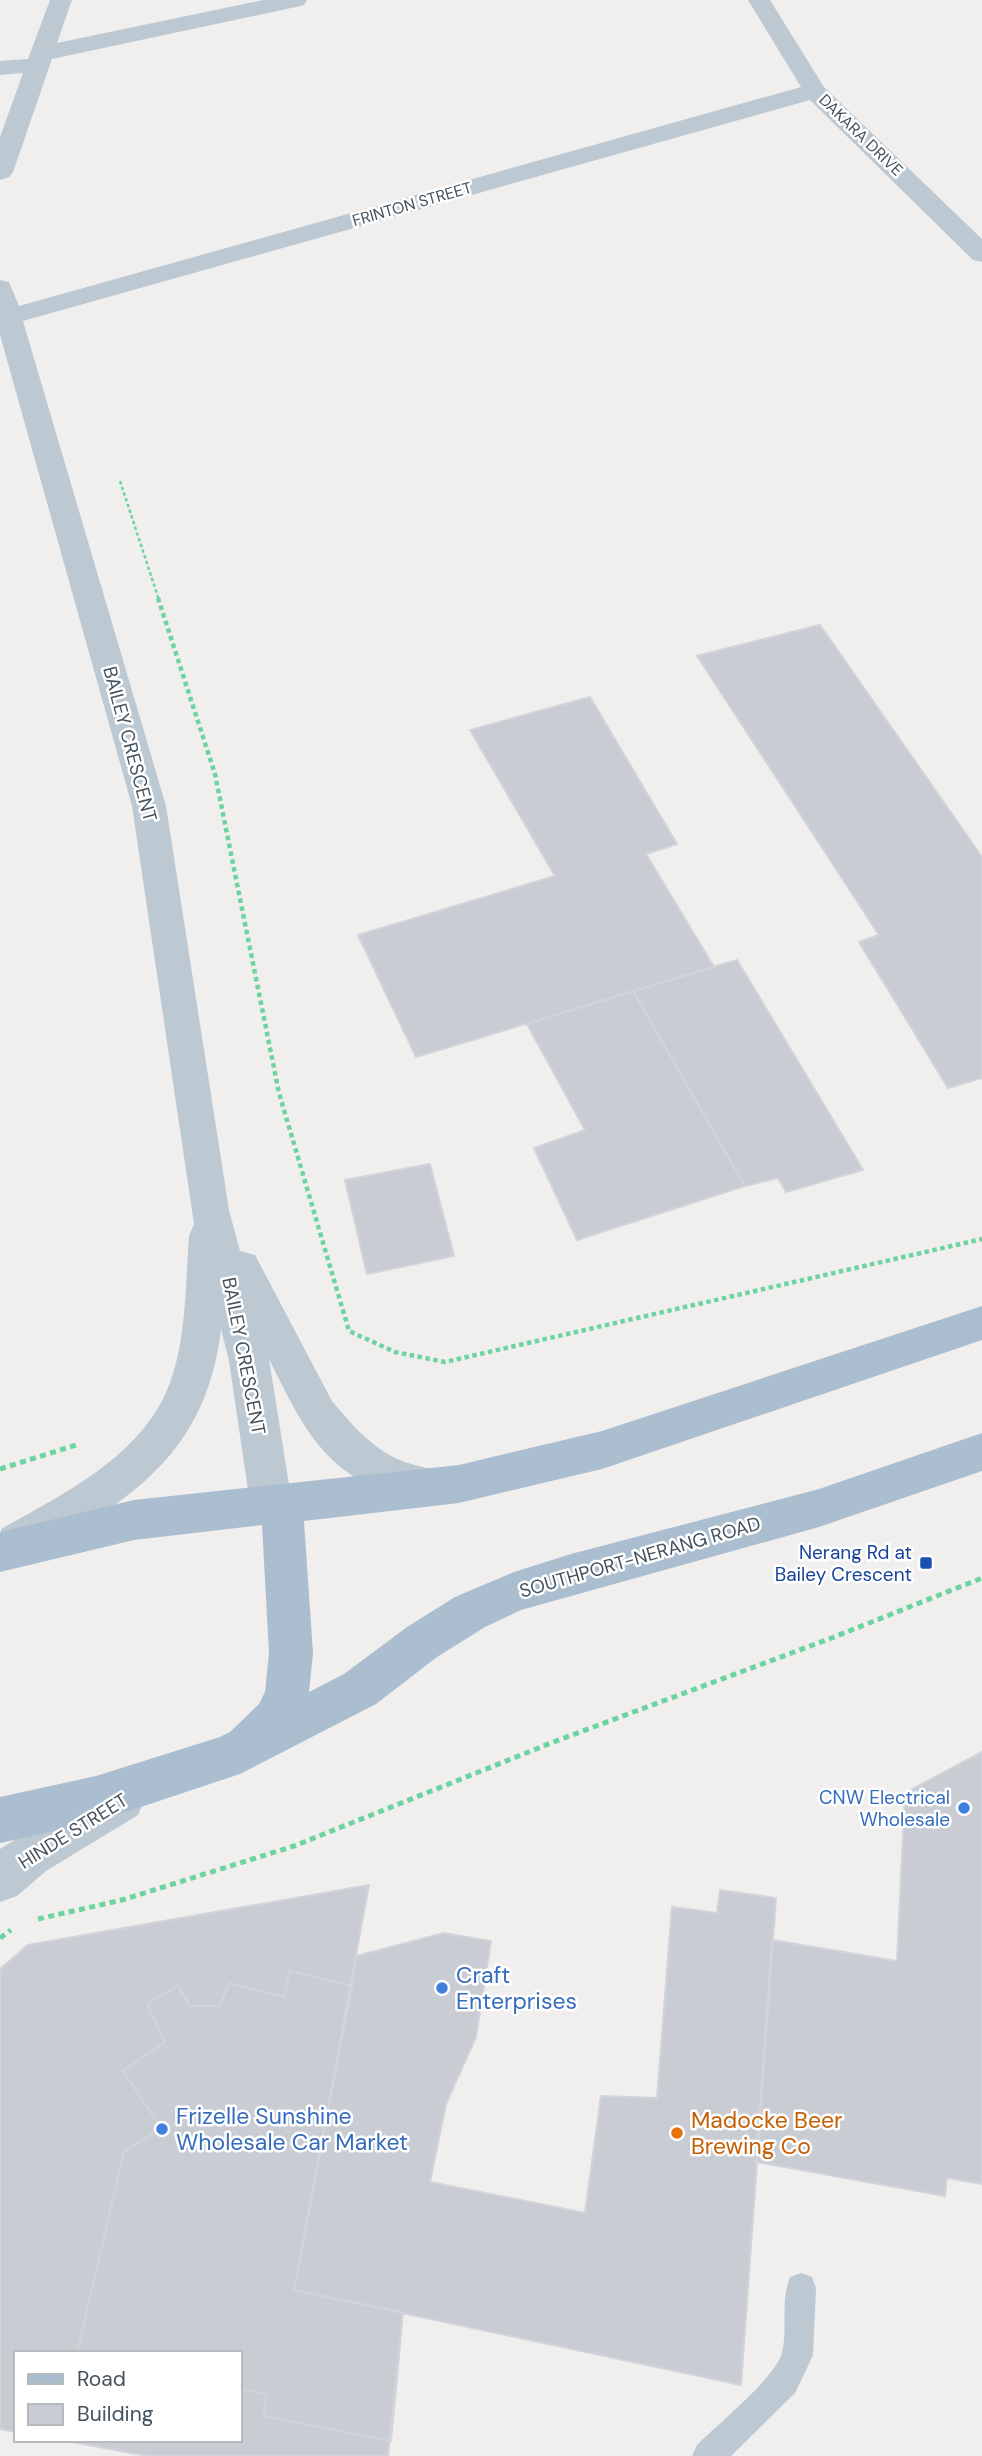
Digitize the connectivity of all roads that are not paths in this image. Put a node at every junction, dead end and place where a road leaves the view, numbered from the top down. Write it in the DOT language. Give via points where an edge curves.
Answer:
graph roads {
  1 [pos="61,0"];
  2 [pos="296,0"];
  3 [pos="760,0"];
  4 [pos="39,60"];
  5 [pos="0,68"];
  6 [pos="815,91"];
  7 [pos="0,172"];
  8 [pos="982,254"];
  9 [pos="4,303"];
  10 [pos="210,1210"];
  11 [pos="982,1323"];
  12 [pos="982,1452"];
  13 [pos="435,1488"];
  14 [pos="277,1503"];
  15 [pos="0,1552"];
  16 [pos="246,1748"];
  17 [pos="148,1784"];
  18 [pos="0,1820"];
  19 [pos="0,1879"];
  20 [pos="801,2288"];
  21 [pos="708,2456"];
  1 -- 4 [label="street"];
  2 -- 4 [label="street"];
  3 -- 6 [label="street, DAKARA DRIVE"];
  4 -- 5 [label="street"];
  4 -- 7 [label="street"];
  6 -- 8 [label="street, DAKARA DRIVE"];
  6 -- 9 [label="street, FRINTON STREET"];
  9 -- 10 [label="street, BAILEY CRESCENT" via="149,806"];
  10 -- 13 [label="street" via="318,1415 332,1433 383,1474"];
  10 -- 14 [label="street, BAILEY CRESCENT"];
  10 -- 15 [label="street, BAILEY CRESCENT" via="194,1371 170,1423 157,1444 116,1483"];
  11 -- 13 [label="main road" via="602,1450"];
  12 -- 16 [label="main road, SOUTHPORT-NERANG ROAD" via="819,1508 514,1592 422,1642 360,1689"];
  13 -- 14 [label="main road"];
  14 -- 15 [label="main road" via="134,1520"];
  14 -- 16 [label="main road" via="291,1653 287,1694 275,1720"];
  16 -- 17 [label="main road, SOUTHPORT-NERANG ROAD"];
  17 -- 18 [label="main road, SOUTHPORT-NERANG ROAD"];
  17 -- 19 [label="street, HINDE STREET"];
  20 -- 21 [label="lane" via="797,2355 783,2382"];
}
